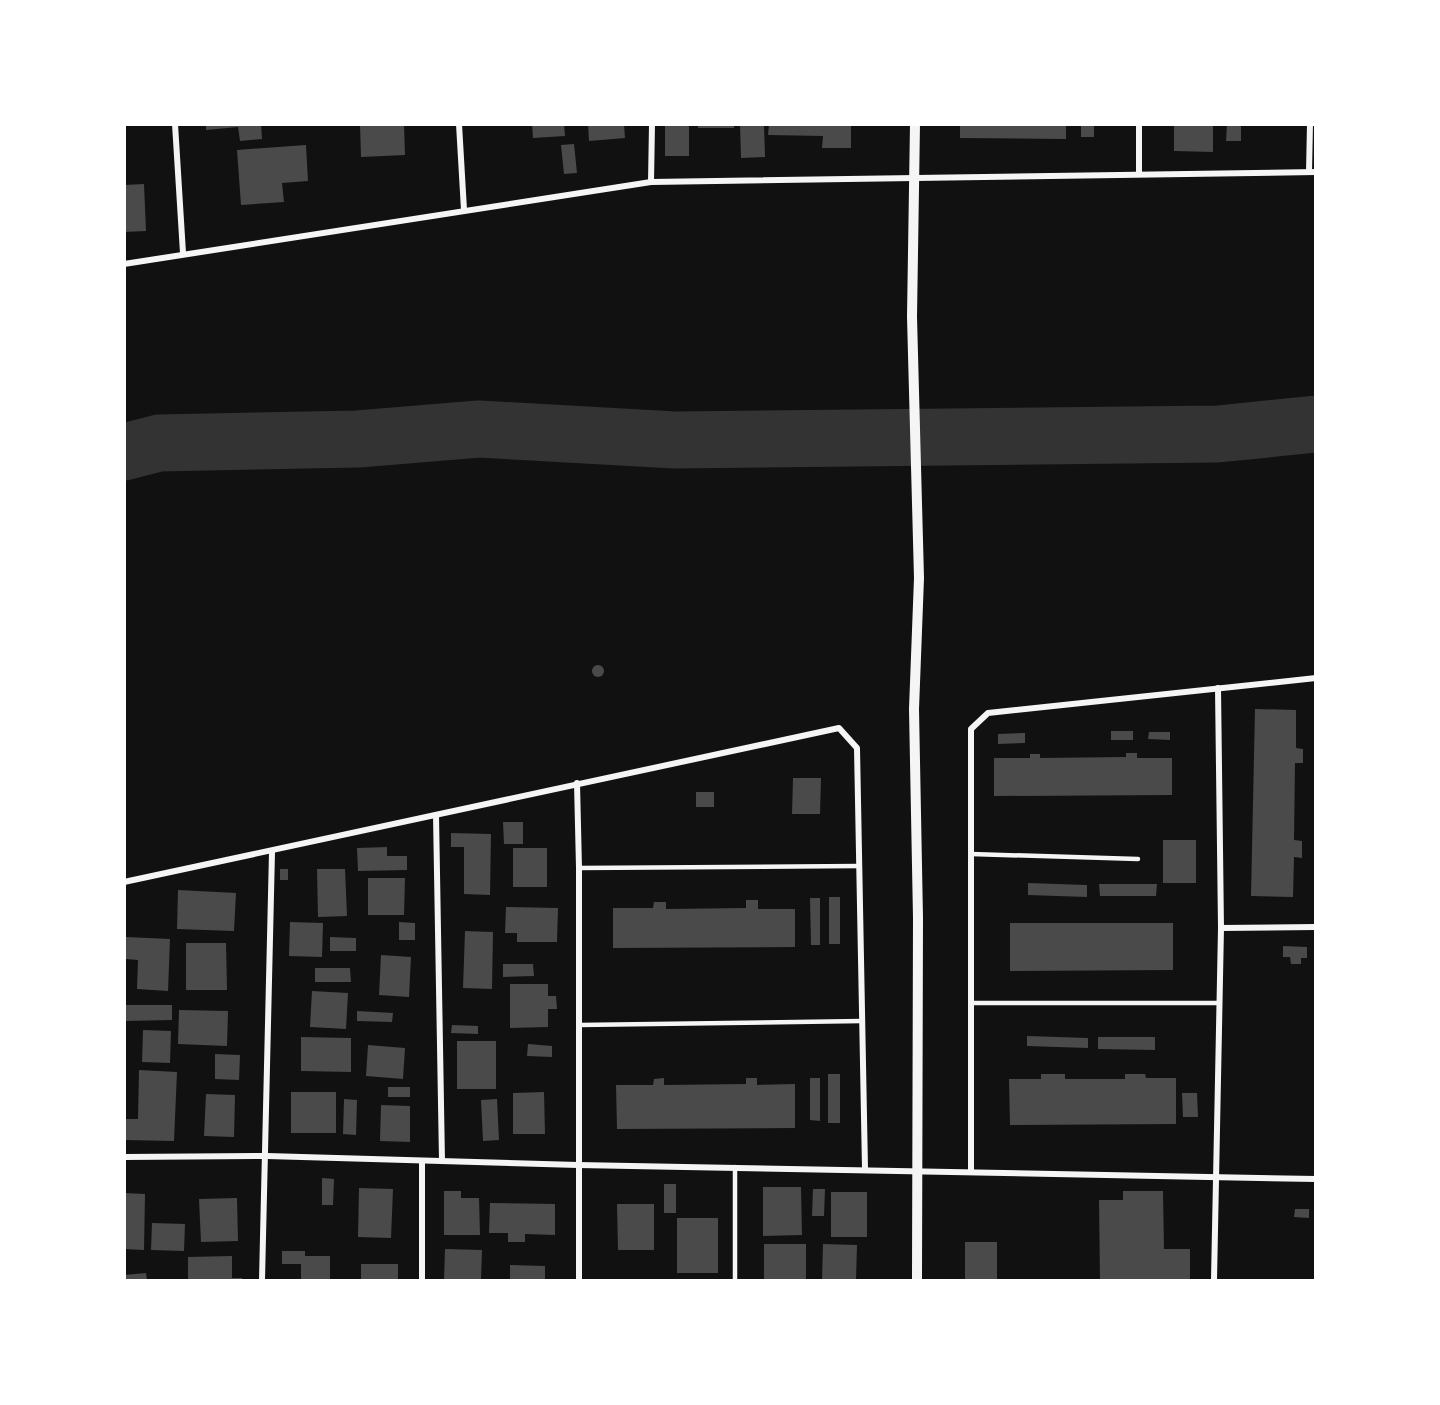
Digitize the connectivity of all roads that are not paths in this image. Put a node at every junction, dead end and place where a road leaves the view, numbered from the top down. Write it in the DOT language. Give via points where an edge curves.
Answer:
graph roads {
  1 [pos="175,124"];
  2 [pos="459,124"];
  3 [pos="652,124"];
  4 [pos="915,124"];
  5 [pos="1139,124"];
  6 [pos="1310,124"];
  7 [pos="1312,172"];
  8 [pos="1138,174"];
  9 [pos="913,176"];
  10 [pos="651,182"];
  11 [pos="464,210"];
  12 [pos="183,253"];
  13 [pos="124,264"];
  14 [pos="1316,678"];
  15 [pos="1218,688"];
  16 [pos="577,783"];
  17 [pos="435,815"];
  18 [pos="272,852"];
  19 [pos="971,854"];
  20 [pos="1138,859"];
  21 [pos="859,866"];
  22 [pos="579,868"];
  23 [pos="124,882"];
  24 [pos="1316,927"];
  25 [pos="1221,928"];
  26 [pos="971,1003"];
  27 [pos="1219,1003"];
  28 [pos="862,1021"];
  29 [pos="579,1025"];
  30 [pos="124,1156"];
  31 [pos="267,1156"];
  32 [pos="422,1161"];
  33 [pos="442,1161"];
  34 [pos="578,1166"];
  35 [pos="735,1167"];
  36 [pos="865,1169"];
  37 [pos="916,1169"];
  38 [pos="971,1171"];
  39 [pos="1214,1176"];
  40 [pos="1316,1179"];
  41 [pos="262,1281"];
  42 [pos="422,1281"];
  43 [pos="579,1281"];
  44 [pos="735,1281"];
  45 [pos="917,1281"];
  46 [pos="1214,1281"];
  1 -- 12 [label="street"];
  2 -- 11 [label="street"];
  3 -- 10 [label="street"];
  4 -- 9 [label="street"];
  5 -- 8 [label="street"];
  6 -- 7 [label="street"];
  7 -- 8 [label="street"];
  8 -- 9 [label="street"];
  9 -- 10 [label="street"];
  9 -- 37 [label="street" via="912,317 919,578 914,709 918,918"];
  10 -- 11 [label="street"];
  11 -- 12 [label="street"];
  12 -- 13 [label="street"];
  14 -- 15 [label="street"];
  15 -- 19 [label="street" via="988,713 971,729"];
  15 -- 25 [label="street"];
  16 -- 17 [label="street"];
  16 -- 21 [label="street" via="839,728 857,748"];
  16 -- 22 [label="street"];
  17 -- 18 [label="street"];
  17 -- 33 [label="street"];
  18 -- 23 [label="street"];
  18 -- 31 [label="street"];
  19 -- 20 [label="lane"];
  19 -- 26 [label="street"];
  21 -- 22 [label="lane"];
  21 -- 28 [label="street"];
  22 -- 29 [label="street"];
  24 -- 25 [label="street"];
  25 -- 27 [label="street"];
  26 -- 27 [label="lane"];
  26 -- 38 [label="street"];
  27 -- 39 [label="street"];
  28 -- 29 [label="lane"];
  28 -- 36 [label="street"];
  29 -- 34 [label="street"];
  30 -- 31 [label="street"];
  31 -- 32 [label="street"];
  31 -- 41 [label="street"];
  32 -- 33 [label="street"];
  32 -- 42 [label="street"];
  33 -- 34 [label="street"];
  34 -- 35 [label="street"];
  34 -- 43 [label="street"];
  35 -- 36 [label="street"];
  35 -- 44 [label="lane"];
  36 -- 37 [label="street"];
  37 -- 38 [label="street"];
  37 -- 45 [label="street"];
  38 -- 39 [label="street"];
  39 -- 40 [label="street"];
  39 -- 46 [label="street"];
}
